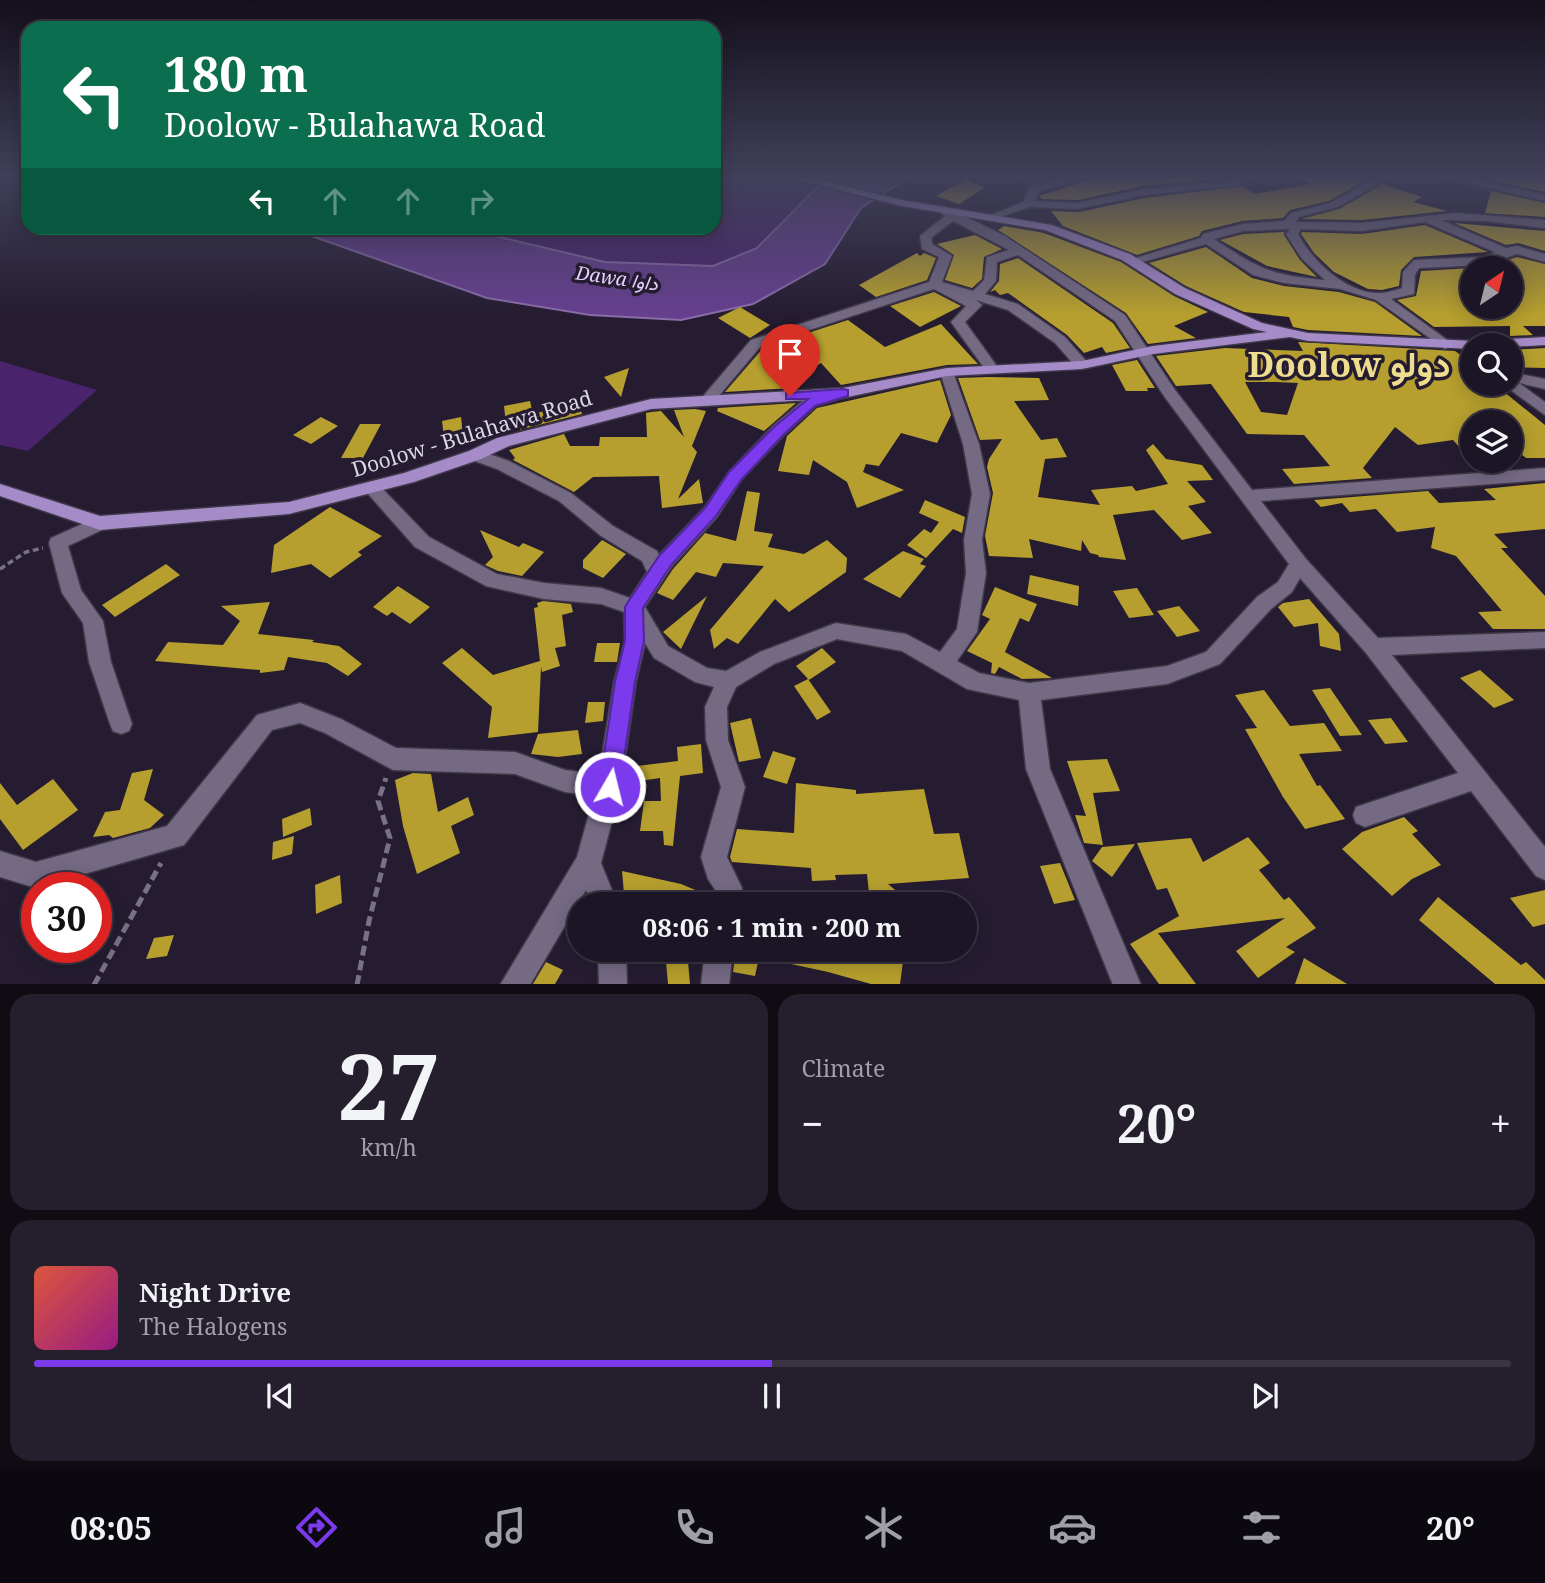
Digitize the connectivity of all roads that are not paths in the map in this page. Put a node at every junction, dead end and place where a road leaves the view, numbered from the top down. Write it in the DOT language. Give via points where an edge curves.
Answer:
graph roads {
  1 [pos="939,223"];
  2 [pos="968,223"];
  3 [pos="1019,223"];
  4 [pos="1289,223"];
  5 [pos="1392,223"];
  6 [pos="1437,223"];
  7 [pos="1261,227"];
  8 [pos="1297,227"];
  9 [pos="1208,240"];
  10 [pos="1019,251"];
  11 [pos="1505,252"];
  12 [pos="1545,258"];
  13 [pos="1132,261"];
  14 [pos="935,284"];
  15 [pos="1339,285"];
  16 [pos="976,296"];
  17 [pos="1380,298"];
  18 [pos="1287,334"];
  19 [pos="1545,341"];
  20 [pos="1523,343"];
  21 [pos="1445,345"];
  22 [pos="1460,346"];
  23 [pos="1143,352"];
  24 [pos="1082,365"];
  25 [pos="992,369"];
  26 [pos="947,372"];
  27 [pos="1523,379"];
  28 [pos="1545,384"];
  29 [pos="843,393"];
  30 [pos="1523,393"];
  31 [pos="707,401"];
  32 [pos="1545,410"];
  33 [pos="475,455"];
  34 [pos="1545,474"];
  35 [pos="370,487"];
  36 [pos="0,490"];
  37 [pos="1249,496"];
  38 [pos="100,523"];
  39 [pos="1299,564"];
  40 [pos="657,572"];
  41 [pos="634,607"];
  42 [pos="1545,640"];
  43 [pos="1373,647"];
  44 [pos="942,665"];
  45 [pos="728,681"];
  46 [pos="1029,692"];
  47 [pos="121,724"];
  48 [pos="1475,779"];
  49 [pos="610,787"];
  50 [pos="1365,815"];
  51 [pos="588,863"];
  52 [pos="0,864"];
  53 [pos="1545,867"];
  54 [pos="600,892"];
  55 [pos="729,892"];
  56 [pos="613,962"];
  57 [pos="718,962"];
  58 [pos="515,984"];
  59 [pos="614,984"];
  60 [pos="715,984"];
  61 [pos="1127,984"];
  1 -- 14 [label="street" via="926,236 926,246 946,256"];
  2 -- 10 [label="street"];
  3 -- 13 [label="main road" via="1070,234"];
  4 -- 7 [label="street"];
  5 -- 8 [label="street"];
  6 -- 11 [label="street"];
  7 -- 8 [label="street"];
  7 -- 9 [label="street" via="1220,231"];
  8 -- 15 [label="street" via="1292,234 1296,244"];
  9 -- 13 [label="street"];
  9 -- 15 [label="street" via="1233,259 1269,276"];
  10 -- 16 [label="street" via="991,260 990,281"];
  10 -- 23 [label="street" via="1120,318"];
  11 -- 12 [label="street" via="1517,250"];
  11 -- 17 [label="street" via="1486,261 1418,263 1407,277 1409,291"];
  13 -- 18 [label="main road" via="1226,313"];
  14 -- 16 [label="street"];
  14 -- 25 [label="street" via="975,305 958,322"];
  14 -- 31 [label="street" via="756,343"];
  15 -- 17 [label="street"];
  16 -- 24 [label="street" via="1013,307 1060,340"];
  17 -- 21 [label="street"];
  18 -- 21 [label="main road"];
  18 -- 23 [label="main road, Doolow - Bulahawa Road"];
  19 -- 20 [label="main road"];
  21 -- 22 [label="main road"];
  23 -- 24 [label="main road, Doolow - Bulahawa Road"];
  23 -- 37 [label="street"];
  24 -- 25 [label="main road, Doolow - Bulahawa Road"];
  25 -- 26 [label="main road, Doolow - Bulahawa Road"];
  26 -- 29 [label="main road, Doolow - Bulahawa Road"];
  26 -- 44 [label="street" via="971,444 981,494 967,632"];
  27 -- 28 [label="street"];
  29 -- 31 [label="main road, Doolow - Bulahawa Road"];
  29 -- 40 [label="street" via="810,403 779,430"];
  30 -- 32 [label="street"];
  31 -- 33 [label="main road, Doolow - Bulahawa Road" via="651,404 503,442"];
  33 -- 35 [label="main road, Doolow - Bulahawa Road"];
  33 -- 40 [label="street" via="565,498 607,531 650,556"];
  34 -- 37 [label="street"];
  35 -- 38 [label="main road, Doolow - Bulahawa Road" via="289,508"];
  35 -- 41 [label="street" via="422,542 493,581 601,596"];
  36 -- 38 [label="main road, Doolow - Bulahawa Road"];
  37 -- 39 [label="street"];
  38 -- 47 [label="street" via="58,544 72,593 93,621 100,662"];
  39 -- 43 [label="street"];
  39 -- 46 [label="street" via="1285,587 1213,658 1167,675"];
  40 -- 41 [label="street"];
  41 -- 45 [label="street" via="661,652 703,676"];
  41 -- 49 [label="street" via="635,641"];
  42 -- 43 [label="street"];
  43 -- 48 [label="street"];
  44 -- 45 [label="street" via="906,643 836,631 767,658"];
  44 -- 46 [label="street" via="975,682"];
  45 -- 55 [label="street" via="716,707 718,740 733,787 714,857"];
  46 -- 61 [label="street" via="1038,769"];
  48 -- 50 [label="street"];
  48 -- 53 [label="street"];
  49 -- 51 [label="street"];
  49 -- 52 [label="street" via="565,781 515,763 393,760 300,713 265,722 175,836 36,875"];
  51 -- 54 [label="street"];
  51 -- 58 [label="street"];
  56 -- 59 [label="street"];
  57 -- 60 [label="street"];
}
